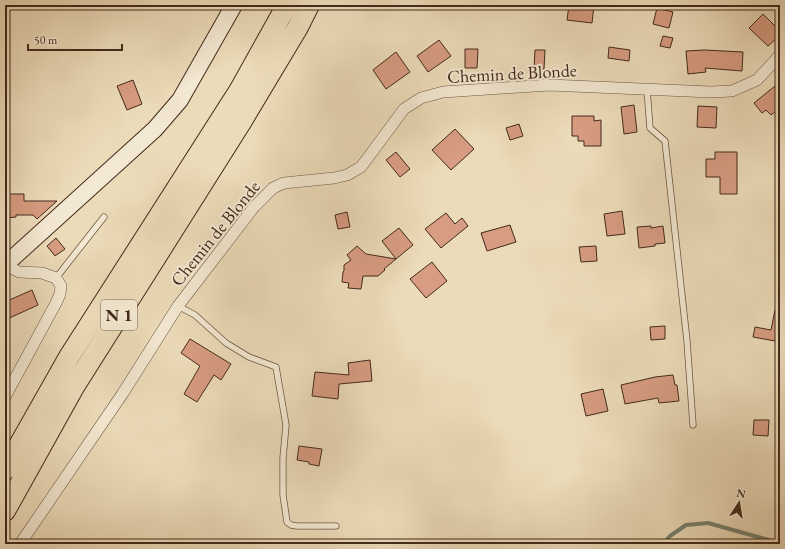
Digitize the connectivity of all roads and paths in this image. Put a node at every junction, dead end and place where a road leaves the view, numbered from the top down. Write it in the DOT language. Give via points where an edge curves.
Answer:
graph roads {
  1 [pos="234,5"];
  2 [pos="287,5"];
  3 [pos="309,5"];
  4 [pos="780,55"];
  5 [pos="647,89"];
  6 [pos="104,217"];
  7 [pos="5,265"];
  8 [pos="56,278"];
  9 [pos="178,306"];
  10 [pos="5,397"];
  11 [pos="693,425"];
  12 [pos="5,470"];
  13 [pos="5,511"];
  14 [pos="336,526"];
  15 [pos="20,544"];
  1 -- 7 [label="street" via="180,100 155,129"];
  2 -- 12 [label="highway, N 1" via="239,91 69,357"];
  3 -- 13 [label="highway, N 1" via="240,124 74,387"];
  4 -- 5 [label="street, Chemin de Blonde" via="757,80 732,91"];
  5 -- 9 [label="street, Chemin de Blonde" via="549,85 443,92 421,98 404,109 361,167 347,175 284,183 273,188 254,207"];
  5 -- 11 [label="lane" via="650,128 665,141 688,341"];
  6 -- 8 [label="lane"];
  7 -- 8 [label="street" via="19,272 42,273"];
  8 -- 10 [label="street" via="61,286 60,294"];
  9 -- 14 [label="lane" via="196,315 226,343 249,357 276,368 286,425 282,495 287,522 297,526"];
  9 -- 15 [label="street, Chemin de Blonde" via="123,393"];
}
